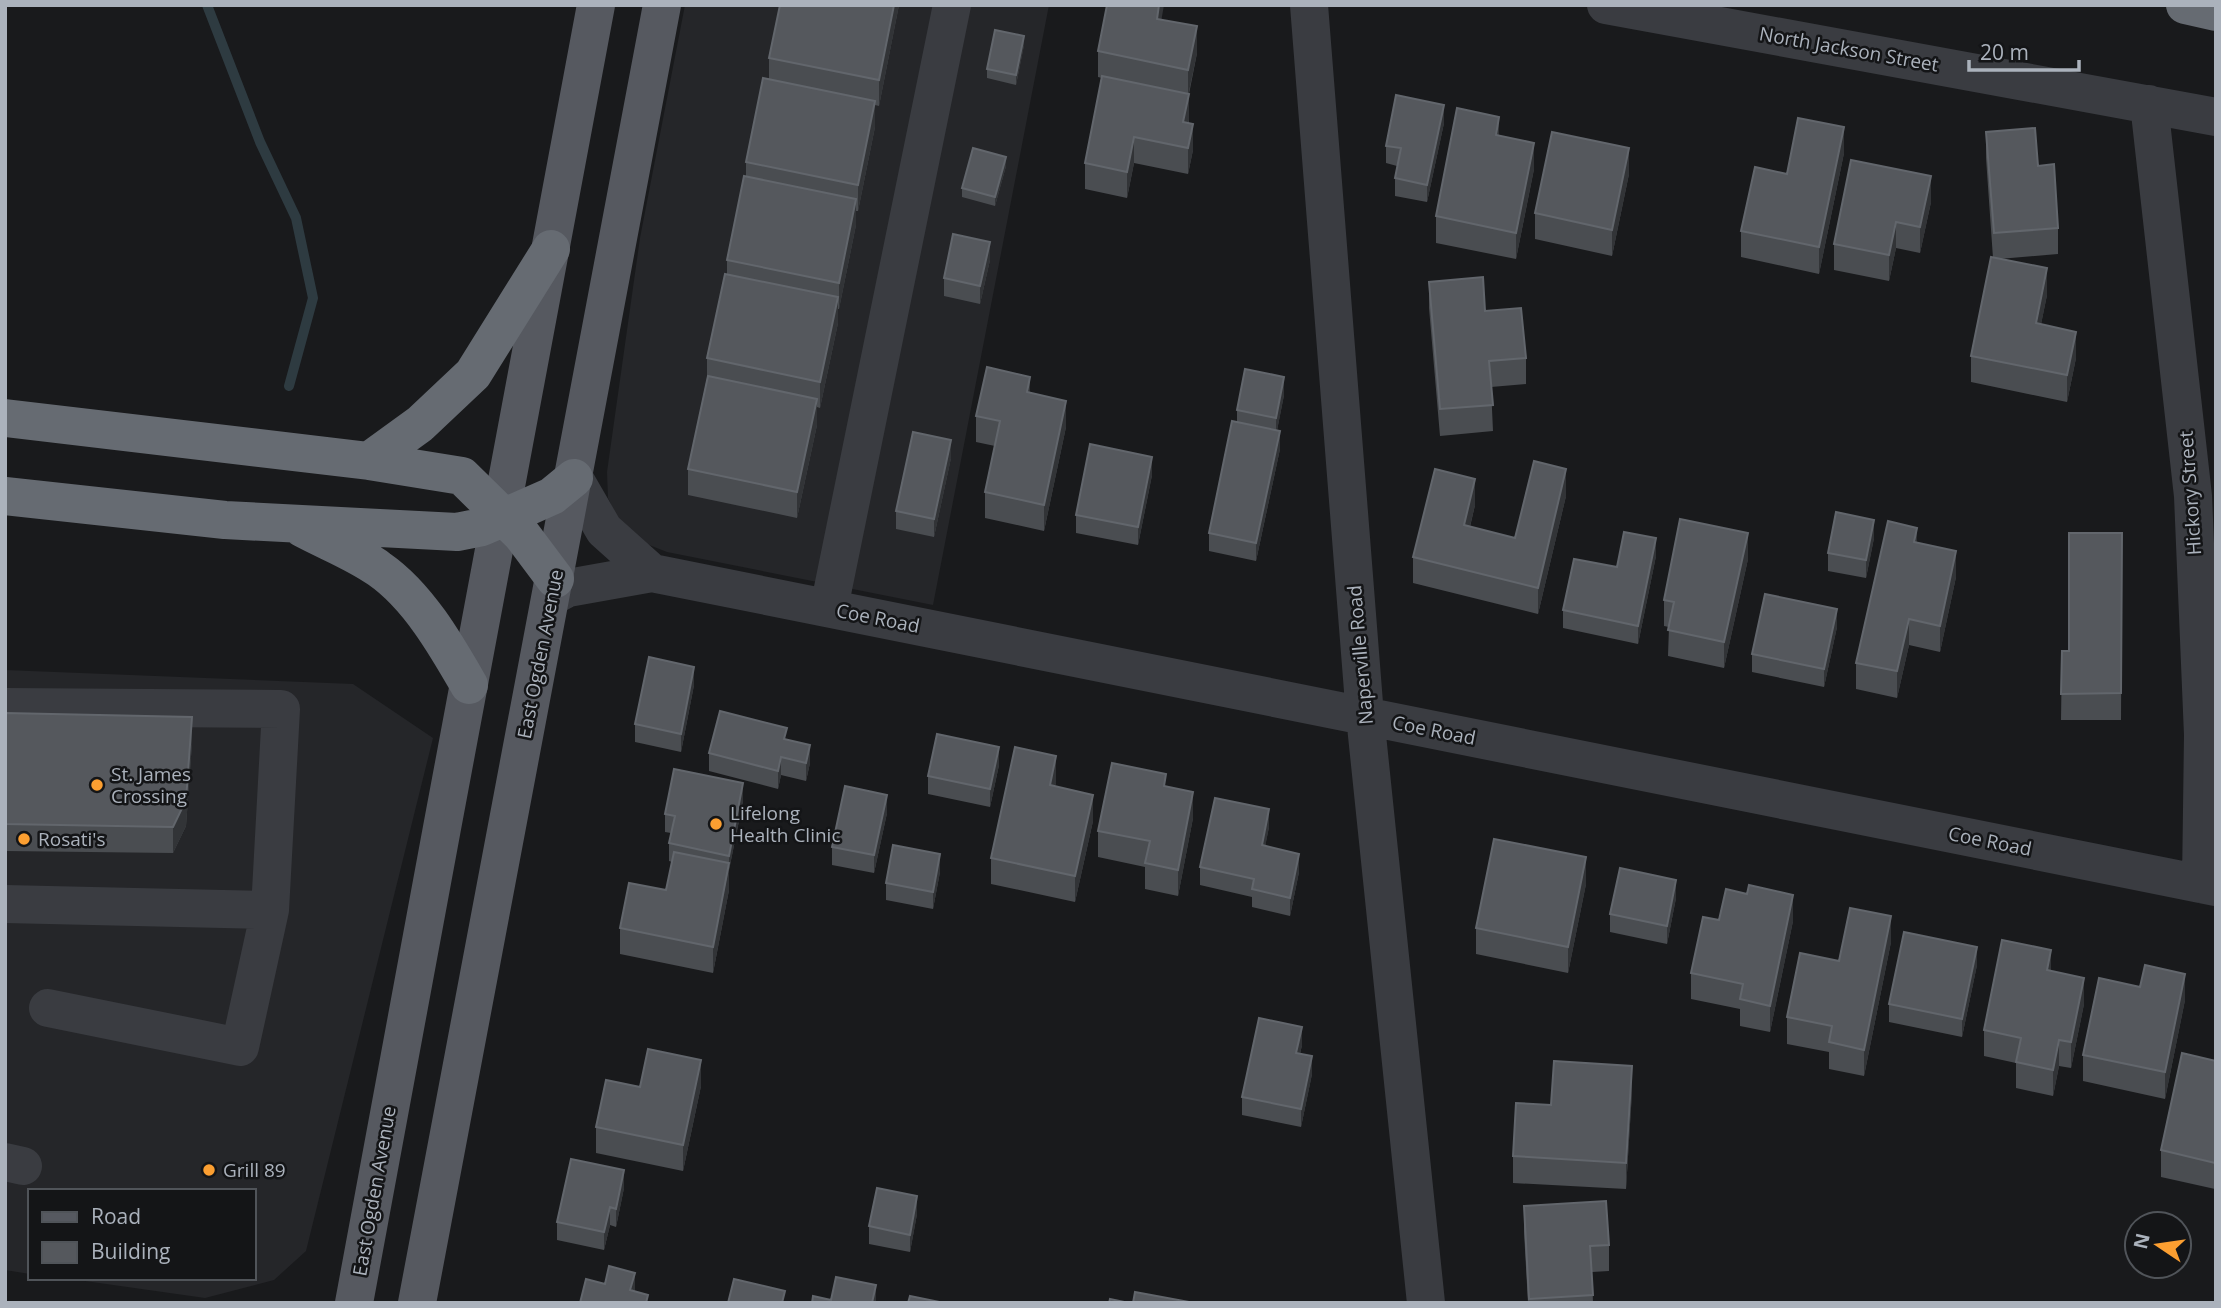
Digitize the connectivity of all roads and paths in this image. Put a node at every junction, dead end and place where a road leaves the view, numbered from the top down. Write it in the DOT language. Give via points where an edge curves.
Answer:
graph roads {
  1 [pos="596,5"];
  2 [pos="662,5"];
  3 [pos="952,5"];
  4 [pos="1309,5"];
  5 [pos="1606,5"];
  6 [pos="2185,5"];
  7 [pos="2216,12"];
  8 [pos="2149,104"];
  9 [pos="2216,117"];
  10 [pos="551,250"];
  11 [pos="5,418"];
  12 [pos="369,461"];
  13 [pos="574,478"];
  14 [pos="5,496"];
  15 [pos="502,516"];
  16 [pos="290,522"];
  17 [pos="652,573"];
  18 [pos="553,588"];
  19 [pos="829,608"];
  20 [pos="470,685"];
  21 [pos="5,707"];
  22 [pos="1365,716"];
  23 [pos="2208,885"];
  24 [pos="5,904"];
  25 [pos="270,910"];
  26 [pos="48,1008"];
  27 [pos="354,1303"];
  28 [pos="417,1303"];
  29 [pos="1426,1303"];
  1 -- 10 [label="main road, East Ogden Avenue"];
  2 -- 13 [label="main road, East Ogden Avenue"];
  3 -- 19 [label="street"];
  4 -- 22 [label="street, Naperville Road"];
  5 -- 8 [label="street, North Jackson Street"];
  6 -- 7 [label="highway"];
  8 -- 9 [label="street, North Jackson Street"];
  8 -- 23 [label="street, Hickory Street" via="2193,496"];
  10 -- 12 [label="highway" via="473,374 420,424"];
  10 -- 15 [label="main road, East Ogden Avenue"];
  11 -- 12 [label="highway"];
  12 -- 15 [label="highway" via="462,476"];
  13 -- 15 [label="highway" via="552,496"];
  13 -- 17 [label="street" via="604,530"];
  13 -- 18 [label="main road, East Ogden Avenue"];
  14 -- 16 [label="highway" via="225,520"];
  15 -- 16 [label="highway" via="482,527 457,532"];
  15 -- 18 [label="highway" via="522,535"];
  15 -- 20 [label="main road, East Ogden Avenue"];
  16 -- 20 [label="highway" via="380,569 441,636"];
  17 -- 18 [label="street, Coe Road"];
  17 -- 19 [label="street, Coe Road"];
  18 -- 28 [label="main road, East Ogden Avenue"];
  19 -- 22 [label="street, Coe Road"];
  20 -- 27 [label="main road, East Ogden Avenue"];
  21 -- 25 [label="street" via="281,709"];
  22 -- 23 [label="street, Coe Road"];
  22 -- 29 [label="street, Naperville Road"];
  24 -- 25 [label="street"];
  25 -- 26 [label="street" via="240,1047"];
}
